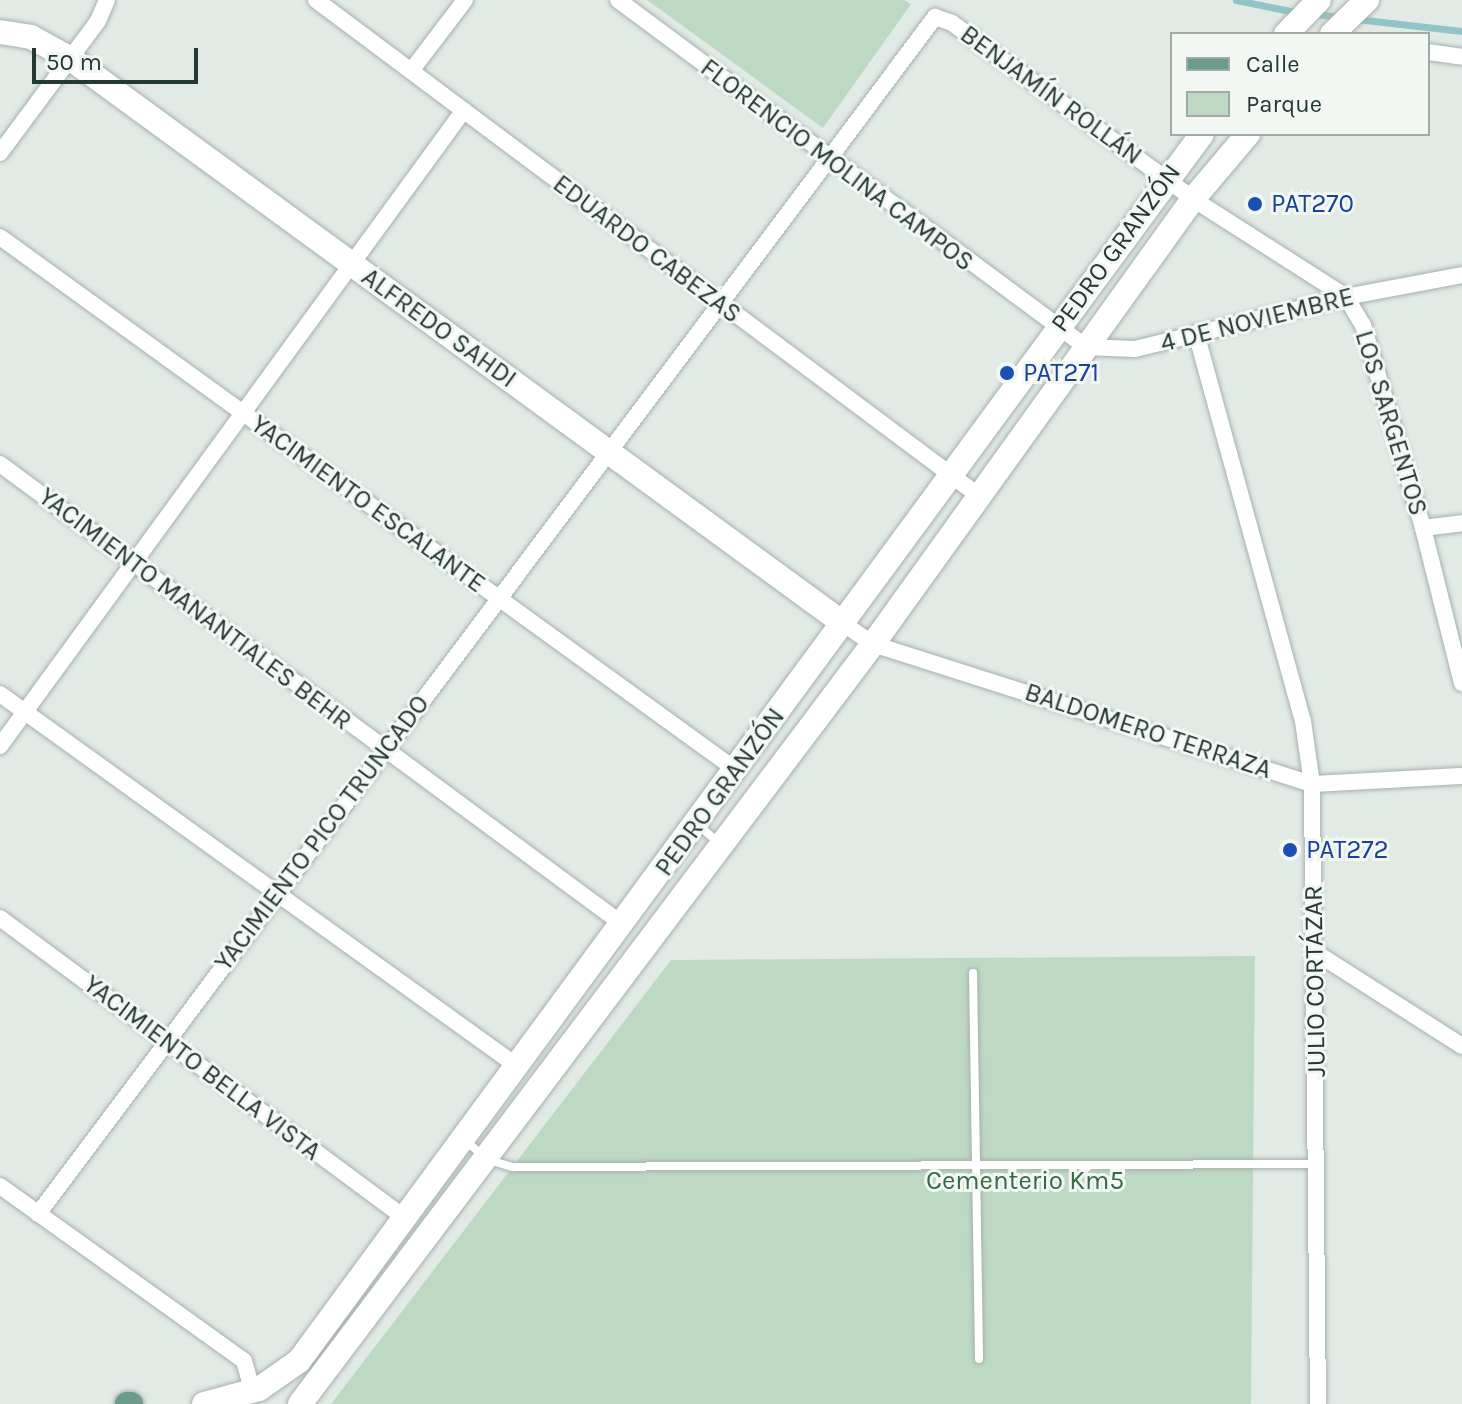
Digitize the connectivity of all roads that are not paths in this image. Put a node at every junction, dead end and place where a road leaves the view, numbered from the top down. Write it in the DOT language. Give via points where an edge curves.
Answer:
graph roads {
  1 [pos="107,0"];
  2 [pos="316,0"];
  3 [pos="465,0"];
  4 [pos="618,0"];
  5 [pos="1319,0"];
  6 [pos="1367,0"];
  7 [pos="935,17"];
  8 [pos="0,32"];
  9 [pos="1288,32"];
  10 [pos="1340,32"];
  11 [pos="1430,52"];
  12 [pos="1462,57"];
  13 [pos="71,59"];
  14 [pos="411,71"];
  15 [pos="464,110"];
  16 [pos="1200,136"];
  17 [pos="1246,136"];
  18 [pos="0,153"];
  19 [pos="825,158"];
  20 [pos="1165,178"];
  21 [pos="1193,199"];
  22 [pos="0,237"];
  23 [pos="351,263"];
  24 [pos="1462,275"];
  25 [pos="1346,297"];
  26 [pos="717,302"];
  27 [pos="1057,328"];
  28 [pos="1196,333"];
  29 [pos="1086,347"];
  30 [pos="242,413"];
  31 [pos="607,451"];
  32 [pos="0,464"];
  33 [pos="951,475"];
  34 [pos="979,496"];
  35 [pos="1462,523"];
  36 [pos="1423,528"];
  37 [pos="133,563"];
  38 [pos="498,597"];
  39 [pos="844,624"];
  40 [pos="873,644"];
  41 [pos="1462,683"];
  42 [pos="0,694"];
  43 [pos="25,712"];
  44 [pos="0,746"];
  45 [pos="384,749"];
  46 [pos="736,770"];
  47 [pos="1462,776"];
  48 [pos="1312,784"];
  49 [pos="696,824"];
  50 [pos="722,845"];
  51 [pos="277,893"];
  52 [pos="0,918"];
  53 [pos="622,924"];
  54 [pos="1315,952"];
  55 [pos="973,973"];
  56 [pos="166,1041"];
  57 [pos="1462,1046"];
  58 [pos="517,1066"];
  59 [pos="463,1139"];
  60 [pos="486,1159"];
  61 [pos="1316,1164"];
  62 [pos="977,1165"];
  63 [pos="0,1186"];
  64 [pos="38,1214"];
  65 [pos="405,1218"];
  66 [pos="979,1359"];
  67 [pos="253,1392"];
  68 [pos="204,1404"];
  69 [pos="300,1404"];
  70 [pos="1318,1404"];
  1 -- 13 [label="street"];
  2 -- 14 [label="street, EDUARDO CABEZAS"];
  3 -- 14 [label="street"];
  4 -- 19 [label="street, FLORENCIO MOLINA CAMPOS"];
  5 -- 9 [label="main road"];
  6 -- 10 [label="main road"];
  7 -- 19 [label="street, YACIMIENTO PICO TRUNCADO"];
  7 -- 20 [label="street, BENJAMÍN ROLLÁN" via="952,23"];
  8 -- 13 [label="main road, ALFREDO SAHDI" via="31,37"];
  11 -- 12 [label="street"];
  13 -- 18 [label="street"];
  13 -- 23 [label="main road, ALFREDO SAHDI"];
  14 -- 15 [label="street, EDUARDO CABEZAS"];
  15 -- 23 [label="street"];
  15 -- 26 [label="street, EDUARDO CABEZAS"];
  16 -- 20 [label="main road, PEDRO GRANZÓN"];
  17 -- 21 [label="main road, PEDRO GRANZÓN"];
  19 -- 26 [label="street, YACIMIENTO PICO TRUNCADO"];
  19 -- 27 [label="street, FLORENCIO MOLINA CAMPOS"];
  20 -- 21 [label="street, BENJAMÍN ROLLÁN"];
  20 -- 27 [label="main road, PEDRO GRANZÓN"];
  21 -- 25 [label="street, LOS SARGENTOS"];
  21 -- 29 [label="main road, PEDRO GRANZÓN"];
  22 -- 30 [label="street, YACIMIENTO ESCALANTE"];
  23 -- 30 [label="street"];
  23 -- 31 [label="main road, ALFREDO SAHDI"];
  24 -- 25 [label="street, 4 DE NOVIEMBRE"];
  25 -- 28 [label="street, 4 DE NOVIEMBRE"];
  25 -- 36 [label="street, LOS SARGENTOS" via="1363,325"];
  26 -- 31 [label="street, YACIMIENTO PICO TRUNCADO"];
  26 -- 33 [label="street, EDUARDO CABEZAS"];
  27 -- 29 [label="street"];
  27 -- 33 [label="main road, PEDRO GRANZÓN"];
  28 -- 29 [label="street, 4 DE NOVIEMBRE" via="1135,349"];
  28 -- 48 [label="street, JULIO CORTÁZAR" via="1303,721"];
  29 -- 34 [label="main road, PEDRO GRANZÓN"];
  30 -- 37 [label="street"];
  30 -- 38 [label="street, YACIMIENTO ESCALANTE"];
  31 -- 38 [label="street, YACIMIENTO PICO TRUNCADO"];
  31 -- 39 [label="main road, ALFREDO SAHDI"];
  32 -- 37 [label="street, YACIMIENTO MANANTIALES BEHR"];
  33 -- 34 [label="street, EDUARDO CABEZAS"];
  33 -- 39 [label="main road, PEDRO GRANZÓN"];
  34 -- 40 [label="main road, PEDRO GRANZÓN"];
  35 -- 36 [label="street"];
  36 -- 41 [label="street, LOS SARGENTOS"];
  37 -- 43 [label="street"];
  37 -- 45 [label="street, YACIMIENTO MANANTIALES BEHR"];
  38 -- 45 [label="street, YACIMIENTO PICO TRUNCADO"];
  38 -- 46 [label="street, YACIMIENTO ESCALANTE"];
  39 -- 40 [label="street, BALDOMERO TERRAZA"];
  39 -- 46 [label="main road, PEDRO GRANZÓN"];
  40 -- 48 [label="street, BALDOMERO TERRAZA"];
  40 -- 50 [label="main road, PEDRO GRANZÓN"];
  42 -- 43 [label="street"];
  43 -- 44 [label="street"];
  43 -- 51 [label="street"];
  45 -- 51 [label="street, YACIMIENTO PICO TRUNCADO"];
  45 -- 53 [label="street, YACIMIENTO MANANTIALES BEHR"];
  46 -- 49 [label="main road, PEDRO GRANZÓN"];
  47 -- 48 [label="street, BALDOMERO TERRAZA"];
  48 -- 54 [label="street, JULIO CORTÁZAR"];
  49 -- 50 [label="lane"];
  49 -- 53 [label="main road, PEDRO GRANZÓN"];
  50 -- 60 [label="main road, PEDRO GRANZÓN"];
  51 -- 56 [label="street, YACIMIENTO PICO TRUNCADO"];
  51 -- 58 [label="street"];
  52 -- 56 [label="street, YACIMIENTO BELLA VISTA"];
  53 -- 58 [label="main road, PEDRO GRANZÓN"];
  54 -- 57 [label="street"];
  54 -- 61 [label="street, JULIO CORTÁZAR"];
  55 -- 62 [label="lane"];
  56 -- 64 [label="street, YACIMIENTO PICO TRUNCADO"];
  56 -- 65 [label="street, YACIMIENTO BELLA VISTA"];
  58 -- 59 [label="main road, PEDRO GRANZÓN"];
  59 -- 60 [label="lane"];
  59 -- 65 [label="main road, PEDRO GRANZÓN"];
  60 -- 62 [label="lane" via="513,1167"];
  60 -- 69 [label="main road, PEDRO GRANZÓN"];
  61 -- 62 [label="lane"];
  61 -- 70 [label="street, JULIO CORTÁZAR"];
  62 -- 66 [label="lane"];
  63 -- 64 [label="street"];
  64 -- 67 [label="street" via="244,1361"];
  65 -- 67 [label="main road, PEDRO GRANZÓN" via="299,1361"];
  67 -- 68 [label="main road, PEDRO GRANZÓN"];
}
